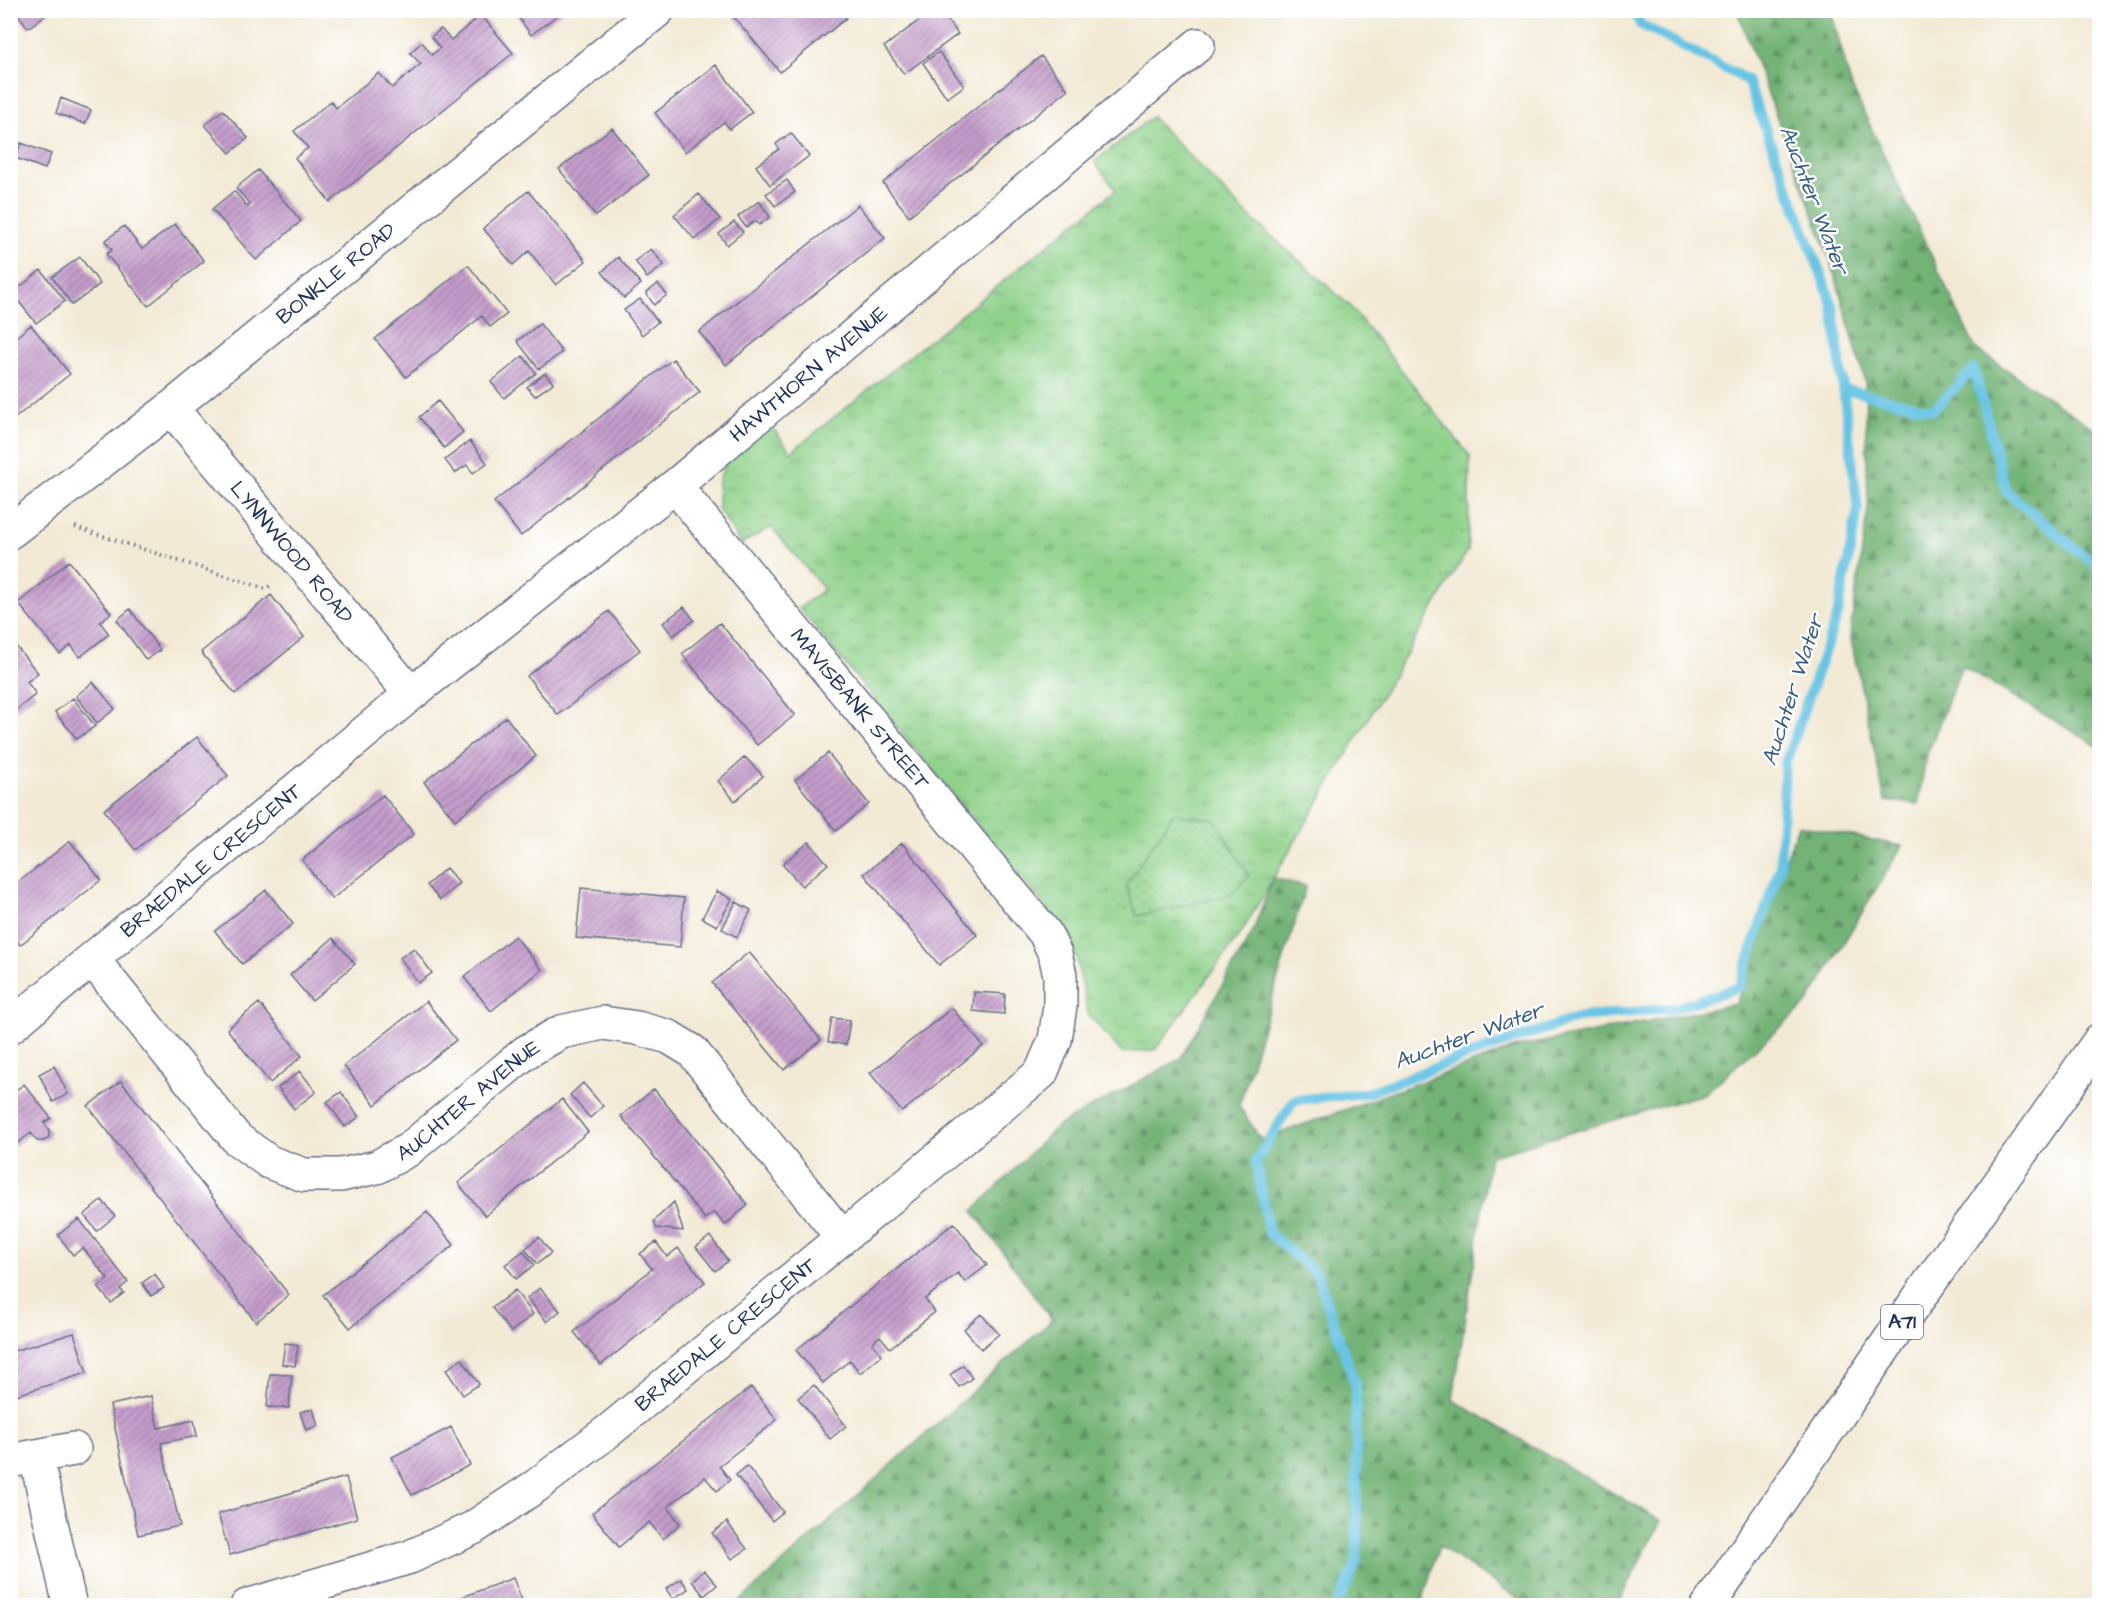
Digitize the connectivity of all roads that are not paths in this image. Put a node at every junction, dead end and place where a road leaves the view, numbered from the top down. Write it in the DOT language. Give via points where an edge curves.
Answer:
graph roads {
  1 [pos="644,15"];
  2 [pos="1198,45"];
  3 [pos="171,408"];
  4 [pos="675,486"];
  5 [pos="23,523"];
  6 [pos="411,694"];
  7 [pos="1045,933"];
  8 [pos="93,960"];
  9 [pos="10,1027"];
  10 [pos="2100,1040"];
  11 [pos="842,1238"];
  12 [pos="74,1449"];
  13 [pos="23,1459"];
  14 [pos="70,1605"];
  15 [pos="248,1605"];
  16 [pos="1708,1605"];
  1 -- 3 [label="street, BONKLE ROAD"];
  2 -- 4 [label="street, HAWTHORN AVENUE"];
  3 -- 5 [label="street, BONKLE ROAD"];
  3 -- 6 [label="street, LYNNWOOD ROAD"];
  4 -- 6 [label="street, HAWTHORN AVENUE"];
  4 -- 7 [label="street, MAVISBANK STREET"];
  6 -- 8 [label="street, BRAEDALE CRESCENT"];
  7 -- 11 [label="street, BRAEDALE CRESCENT" via="1056,954 1060,1006 1055,1040 1041,1073"];
  8 -- 9 [label="street, BRAEDALE CRESCENT"];
  8 -- 11 [label="street, AUCHTER AVENUE" via="237,1139 269,1161 304,1175 341,1175 377,1167 408,1150 526,1052 561,1032 603,1023 669,1037 692,1051"];
  10 -- 16 [label="street, A71"];
  11 -- 15 [label="street, BRAEDALE CRESCENT" via="611,1429 473,1528 410,1557"];
  12 -- 13 [label="street"];
  13 -- 14 [label="street"];
}
